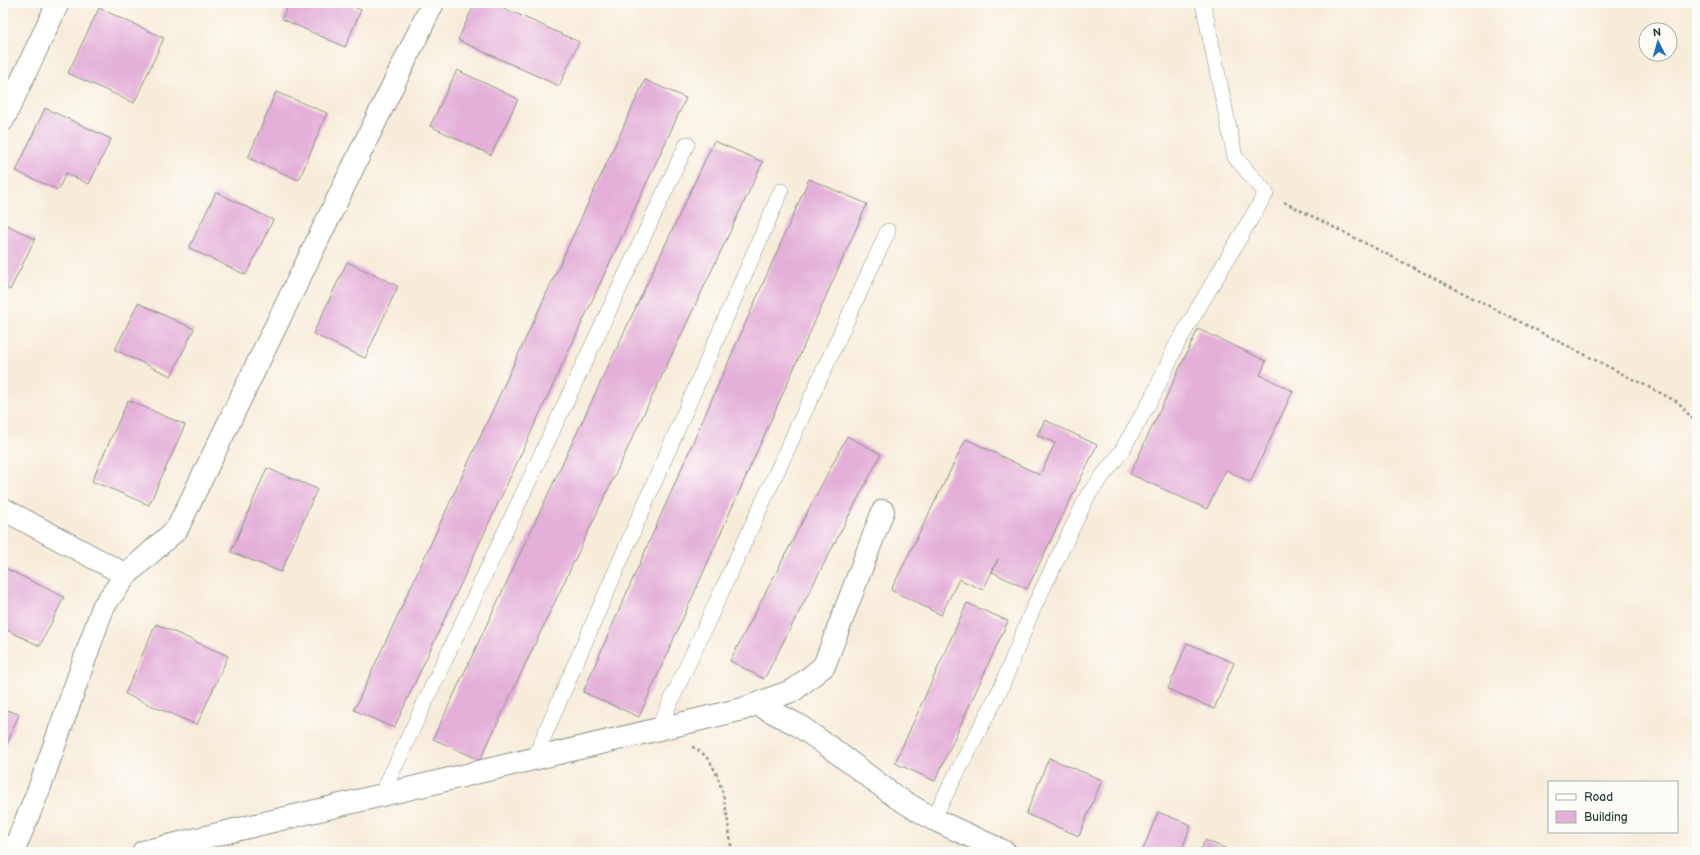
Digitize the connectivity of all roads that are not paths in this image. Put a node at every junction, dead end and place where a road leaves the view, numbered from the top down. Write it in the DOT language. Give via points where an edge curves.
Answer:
graph roads {
  1 [pos="58,3"];
  2 [pos="433,3"];
  3 [pos="1203,3"];
  4 [pos="3,120"];
  5 [pos="687,144"];
  6 [pos="781,191"];
  7 [pos="888,231"];
  8 [pos="3,509"];
  9 [pos="883,511"];
  10 [pos="126,576"];
  11 [pos="757,704"];
  12 [pos="658,729"];
  13 [pos="534,759"];
  14 [pos="381,796"];
  15 [pos="933,819"];
  16 [pos="13,852"];
  17 [pos="143,852"];
  18 [pos="1005,852"];
  1 -- 4 [label="street"];
  2 -- 10 [label="street" via="177,529"];
  3 -- 15 [label="lane" via="1235,157 1266,193 1177,344 1154,394 1121,452 1088,495 1032,611 1001,688"];
  5 -- 14 [label="lane"];
  6 -- 13 [label="lane"];
  7 -- 12 [label="lane"];
  8 -- 10 [label="street"];
  9 -- 11 [label="street" via="824,666 794,690"];
  10 -- 16 [label="street" via="103,606 39,789"];
  11 -- 12 [label="street"];
  11 -- 15 [label="street" via="798,725 896,797"];
  12 -- 13 [label="street"];
  13 -- 14 [label="street"];
  14 -- 17 [label="street"];
  15 -- 18 [label="street"];
}
